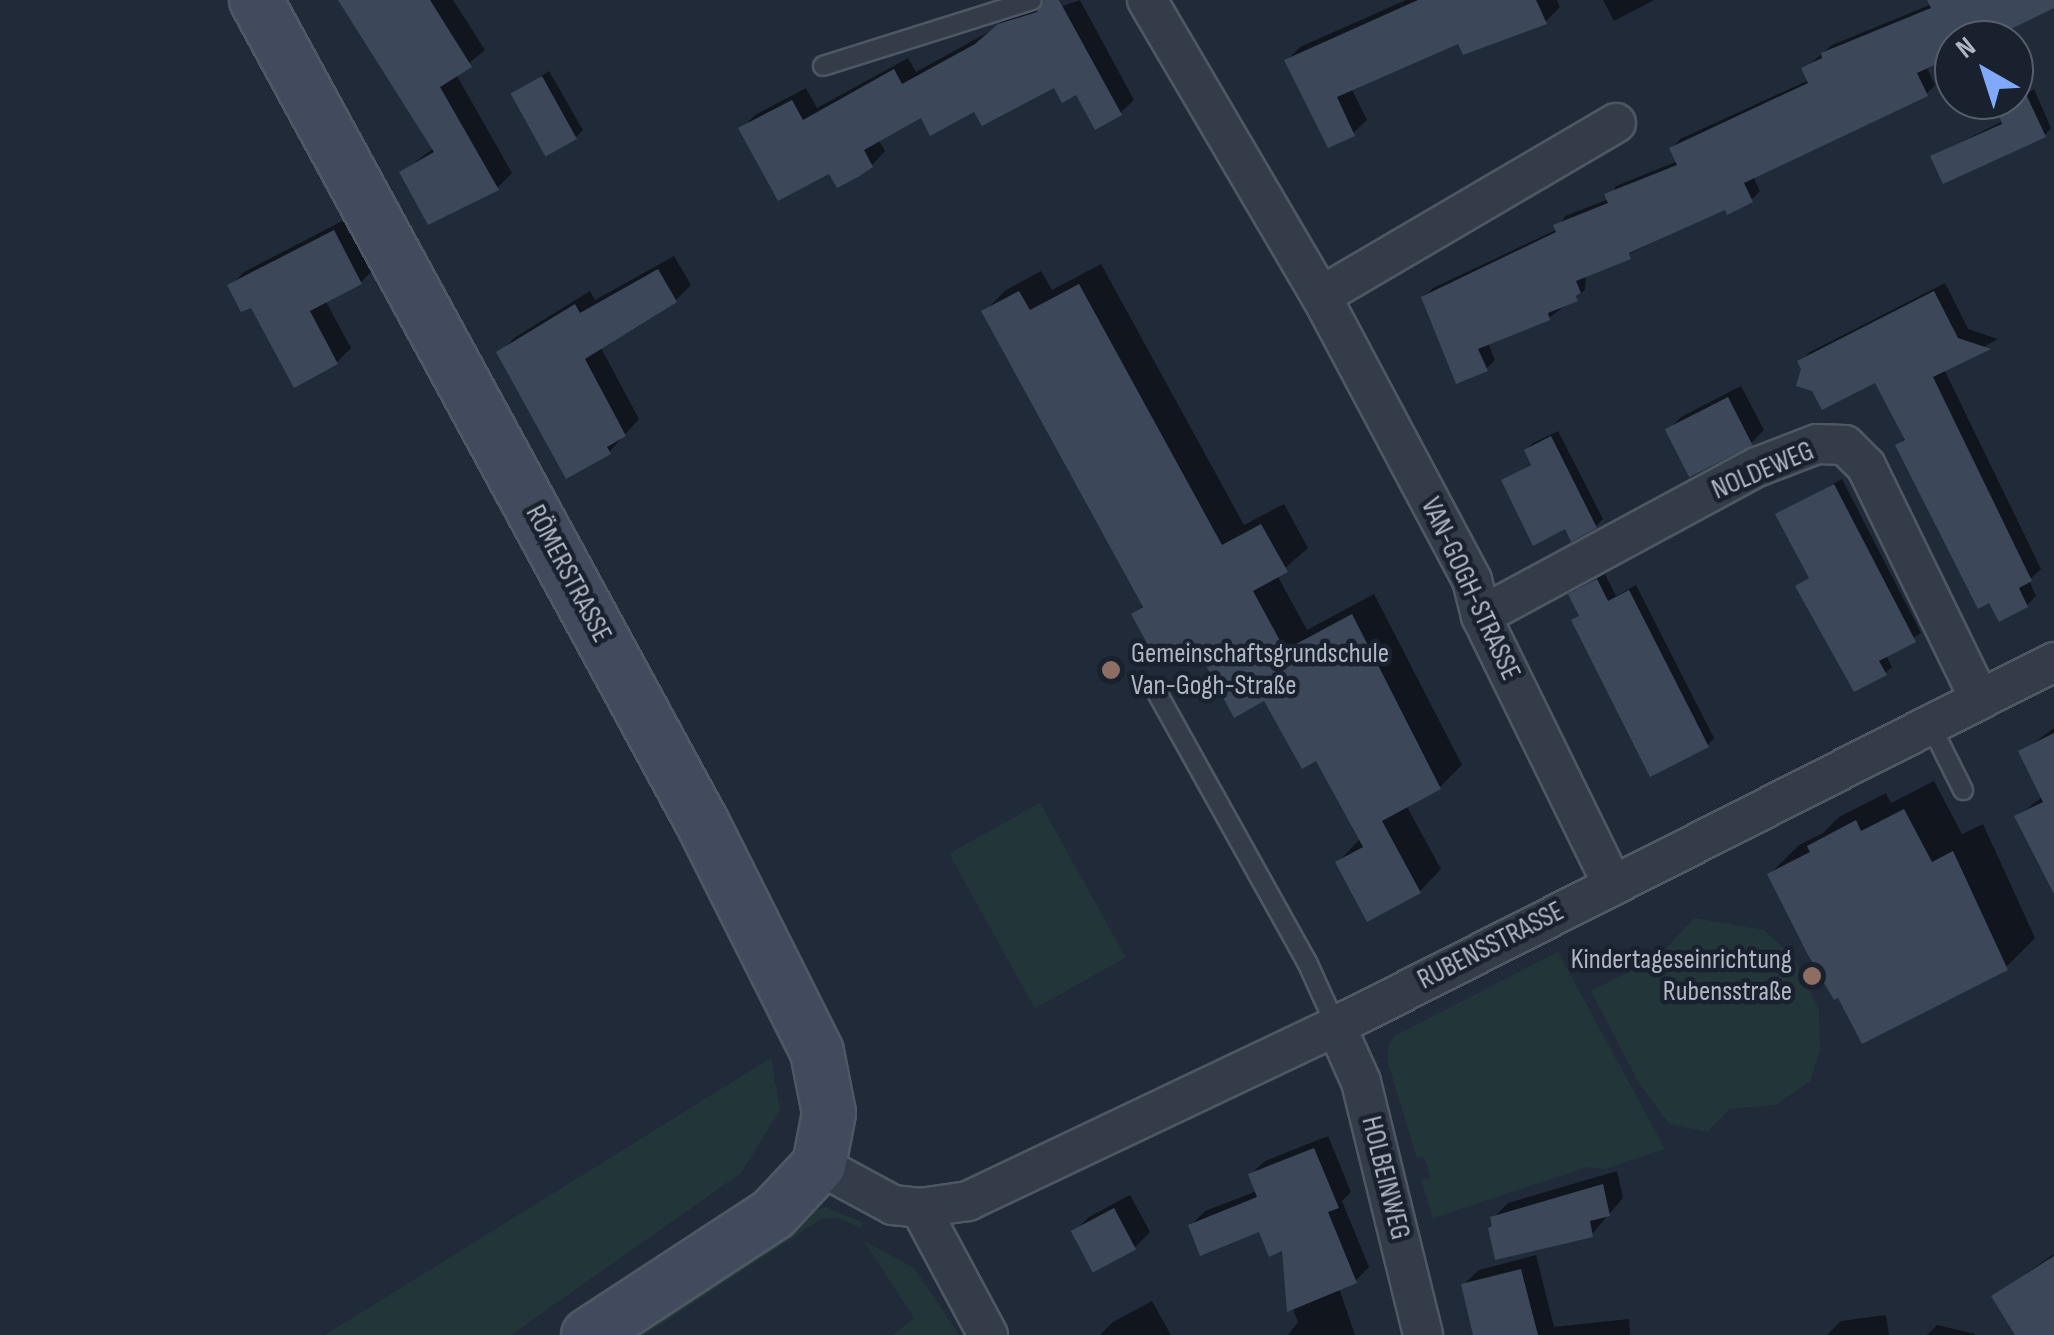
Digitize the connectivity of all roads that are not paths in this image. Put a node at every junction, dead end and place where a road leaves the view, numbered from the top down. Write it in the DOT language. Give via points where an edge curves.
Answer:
graph roads {
  1 [pos="256,0"];
  2 [pos="1032,0"];
  3 [pos="1147,0"];
  4 [pos="824,66"];
  5 [pos="1616,123"];
  6 [pos="1320,296"];
  7 [pos="1481,616"];
  8 [pos="2054,662"];
  9 [pos="1156,691"];
  10 [pos="1980,700"];
  11 [pos="1930,724"];
  12 [pos="1963,790"];
  13 [pos="1613,886"];
  14 [pos="1336,1026"];
  15 [pos="819,1164"];
  16 [pos="920,1208"];
  17 [pos="588,1335"];
  18 [pos="988,1335"];
  19 [pos="1424,1335"];
  1 -- 15 [label="street, RÖMERSTRASSE" via="702,822 817,1052 830,1113"];
  2 -- 4 [label="lane"];
  3 -- 6 [label="street, VAN-GOGH-STRASSE"];
  5 -- 6 [label="street"];
  6 -- 7 [label="street, VAN-GOGH-STRASSE" via="1472,580"];
  7 -- 10 [label="street, NOLDEWEG" via="1757,467 1817,444 1846,445 1866,466"];
  7 -- 13 [label="street, VAN-GOGH-STRASSE"];
  8 -- 10 [label="street, RUBENSSTRASSE"];
  9 -- 14 [label="lane"];
  10 -- 11 [label="street, RUBENSSTRASSE"];
  11 -- 12 [label="lane"];
  11 -- 13 [label="street, RUBENSSTRASSE"];
  13 -- 14 [label="street, RUBENSSTRASSE"];
  14 -- 16 [label="street, RUBENSSTRASSE" via="968,1201"];
  14 -- 19 [label="street, HOLBEINWEG" via="1361,1082"];
  15 -- 16 [label="street" via="892,1205"];
  15 -- 17 [label="street" via="773,1214"];
  16 -- 18 [label="street"];
}
